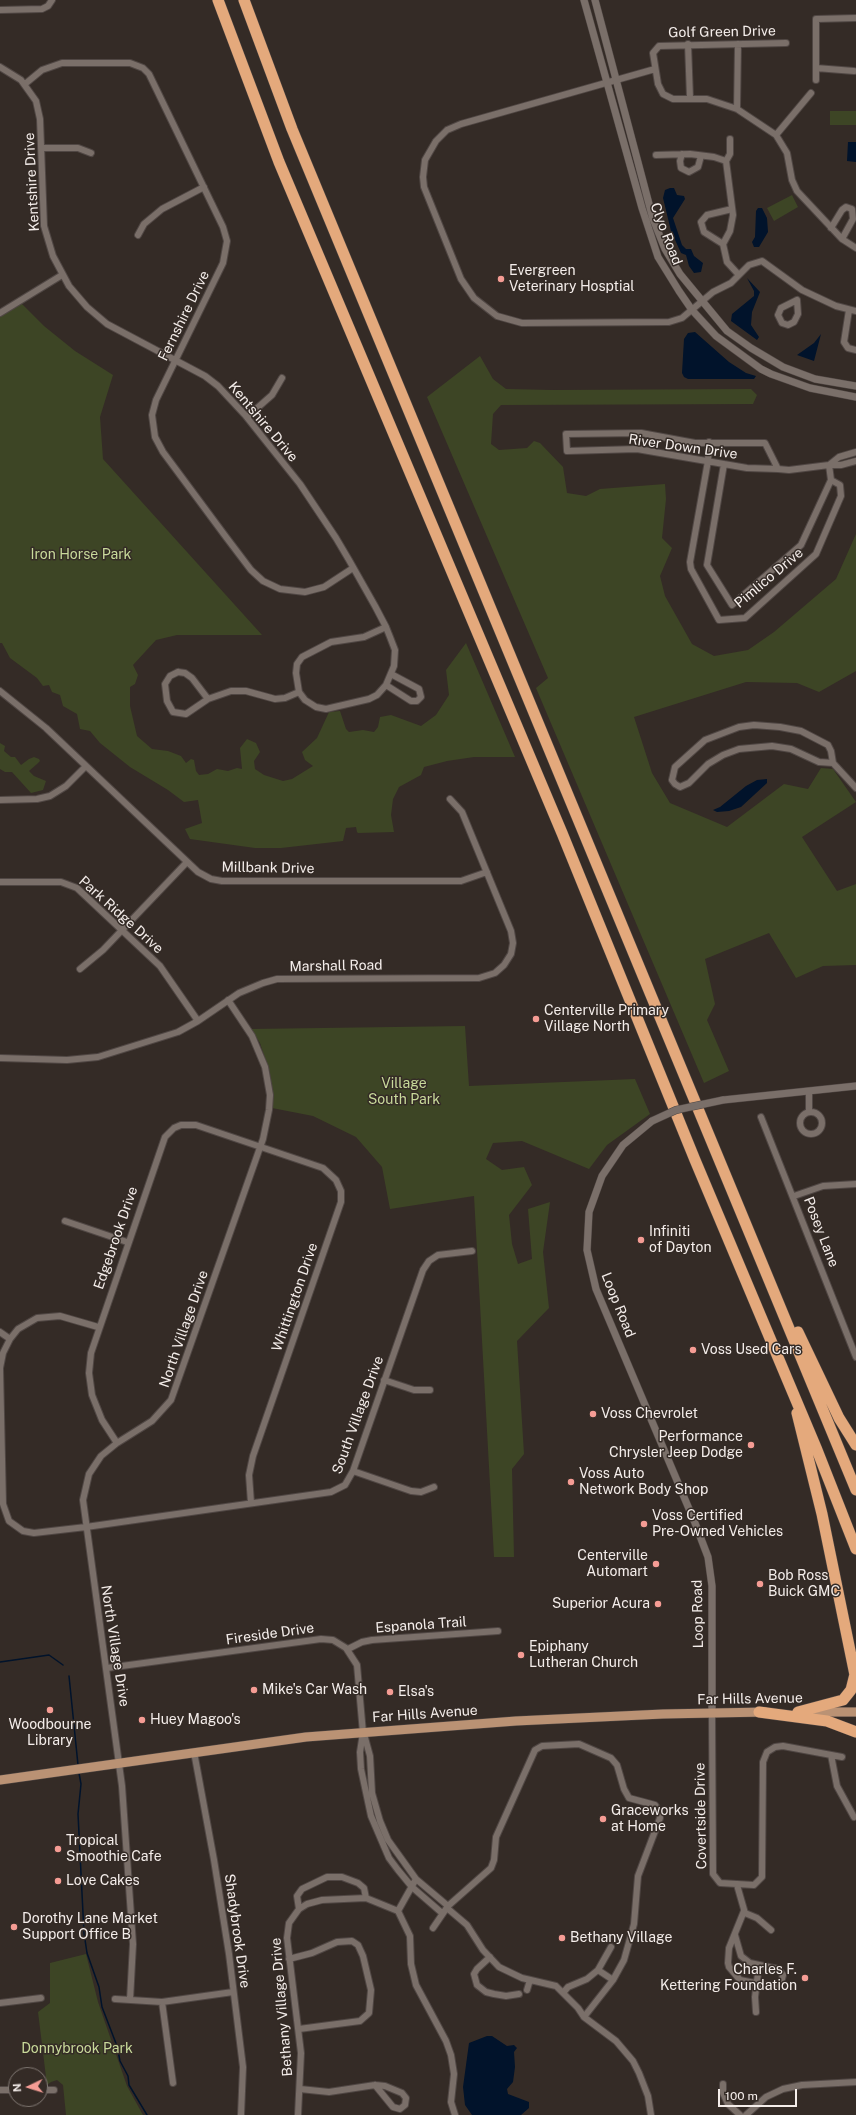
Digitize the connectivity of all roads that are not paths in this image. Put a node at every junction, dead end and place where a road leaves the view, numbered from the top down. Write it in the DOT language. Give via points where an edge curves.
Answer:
graph roads {
  1 [pos="52,0"];
  2 [pos="218,0"];
  3 [pos="244,0"];
  4 [pos="584,0"];
  5 [pos="595,0"];
  6 [pos="0,10"];
  7 [pos="856,18"];
  8 [pos="786,43"];
  9 [pos="688,44"];
  10 [pos="738,44"];
  11 [pos="0,67"];
  12 [pos="816,68"];
  13 [pos="655,69"];
  14 [pos="854,71"];
  15 [pos="618,80"];
  16 [pos="816,80"];
  17 [pos="607,83"];
  18 [pos="25,84"];
  19 [pos="811,93"];
  20 [pos="690,98"];
  21 [pos="738,109"];
  22 [pos="776,135"];
  23 [pos="730,139"];
  24 [pos="41,148"];
  25 [pos="91,153"];
  26 [pos="682,154"];
  27 [pos="656,155"];
  28 [pos="701,156"];
  29 [pos="726,162"];
  30 [pos="204,187"];
  31 [pos="732,209"];
  32 [pos="831,228"];
  33 [pos="138,235"];
  34 [pos="842,239"];
  35 [pos="723,244"];
  36 [pos="856,248"];
  37 [pos="738,274"];
  38 [pos="62,275"];
  39 [pos="802,290"];
  40 [pos="797,300"];
  41 [pos="702,301"];
  42 [pos="692,310"];
  43 [pos="853,310"];
  44 [pos="0,313"];
  45 [pos="856,350"];
  46 [pos="176,360"];
  47 [pos="282,378"];
  48 [pos="856,386"];
  49 [pos="856,397"];
  50 [pos="247,417"];
  51 [pos="709,442"];
  52 [pos="856,452"];
  53 [pos="708,461"];
  54 [pos="856,461"];
  55 [pos="724,464"];
  56 [pos="829,465"];
  57 [pos="778,469"];
  58 [pos="831,480"];
  59 [pos="354,568"];
  60 [pos="386,627"];
  61 [pos="391,674"];
  62 [pos="386,685"];
  63 [pos="0,691"];
  64 [pos="299,692"];
  65 [pos="208,699"];
  66 [pos="833,763"];
  67 [pos="86,766"];
  68 [pos="856,788"];
  69 [pos="450,799"];
  70 [pos="0,800"];
  71 [pos="187,862"];
  72 [pos="487,872"];
  73 [pos="0,882"];
  74 [pos="122,931"];
  75 [pos="80,969"];
  76 [pos="228,1000"];
  77 [pos="198,1021"];
  78 [pos="0,1058"];
  79 [pos="856,1086"];
  80 [pos="809,1091"];
  81 [pos="809,1112"];
  82 [pos="761,1117"];
  83 [pos="260,1147"];
  84 [pos="856,1184"];
  85 [pos="794,1196"];
  86 [pos="739,1207"];
  87 [pos="65,1221"];
  88 [pos="127,1242"];
  89 [pos="472,1251"];
  90 [pos="98,1327"];
  91 [pos="0,1332"];
  92 [pos="10,1339"];
  93 [pos="856,1357"];
  94 [pos="384,1380"];
  95 [pos="430,1390"];
  96 [pos="793,1392"];
  97 [pos="117,1443"];
  98 [pos="856,1445"];
  99 [pos="353,1471"];
  100 [pos="434,1487"];
  101 [pos="856,1490"];
  102 [pos="251,1503"];
  103 [pos="86,1527"];
  104 [pos="856,1549"];
  105 [pos="498,1631"];
  106 [pos="348,1649"];
  107 [pos="106,1668"];
  108 [pos="856,1677"];
  109 [pos="712,1712"];
  110 [pos="759,1712"];
  111 [pos="798,1712"];
  112 [pos="856,1712"];
  113 [pos="856,1732"];
  114 [pos="363,1733"];
  115 [pos="194,1752"];
  116 [pos="831,1755"];
  117 [pos="842,1757"];
  118 [pos="119,1763"];
  119 [pos="0,1780"];
  120 [pos="854,1817"];
  121 [pos="416,1879"];
  122 [pos="737,1885"];
  123 [pos="412,1887"];
  124 [pos="366,1898"];
  125 [pos="447,1907"];
  126 [pos="299,1908"];
  127 [pos="398,1911"];
  128 [pos="744,1911"];
  129 [pos="442,1913"];
  130 [pos="433,1928"];
  131 [pos="772,1930"];
  132 [pos="735,1935"];
  133 [pos="611,1947"];
  134 [pos="490,1957"];
  135 [pos="289,1959"];
  136 [pos="759,1965"];
  137 [pos="598,1970"];
  138 [pos="530,1980"];
  139 [pos="613,1980"];
  140 [pos="758,1984"];
  141 [pos="527,1990"];
  142 [pos="234,1992"];
  143 [pos="563,1993"];
  144 [pos="519,1994"];
  145 [pos="41,1998"];
  146 [pos="115,1999"];
  147 [pos="130,2000"];
  148 [pos="162,2002"];
  149 [pos="0,2003"];
  150 [pos="756,2012"];
  151 [pos="584,2017"];
  152 [pos="299,2029"];
  153 [pos="856,2082"];
  154 [pos="173,2083"];
  155 [pos="723,2084"];
  156 [pos="375,2085"];
  157 [pos="300,2089"];
  158 [pos="48,2090"];
  159 [pos="54,2090"];
  160 [pos="241,2115"];
  161 [pos="298,2115"];
  162 [pos="455,2115"];
  163 [pos="651,2115"];
  164 [pos="740,2115"];
  165 [pos="746,2115"];
  1 -- 6 [label="street" via="42,9"];
  2 -- 96 [label="highway" via="279,162 553,812"];
  3 -- 86 [label="highway" via="295,136"];
  4 -- 17 [label="street, Clyo Road"];
  5 -- 15 [label="street, Clyo Road"];
  7 -- 12 [label="street" via="816,19"];
  8 -- 10 [label="street, Golf Green Drive"];
  9 -- 10 [label="street, Golf Green Drive"];
  9 -- 13 [label="street, Golf Green Drive" via="656,48 653,53"];
  9 -- 20 [label="street"];
  10 -- 21 [label="street"];
  11 -- 18 [label="street, Kentshire Drive"];
  12 -- 14 [label="street"];
  12 -- 16 [label="street"];
  13 -- 15 [label="street"];
  13 -- 20 [label="street" via="663,94 673,99"];
  15 -- 17 [label="street"];
  15 -- 41 [label="street, Clyo Road" via="653,219 680,274"];
  17 -- 42 [label="street, Clyo Road" via="658,257"];
  17 -- 42 [label="street" via="447,130 436,140 425,160 423,177 427,196 467,289 480,304 504,319 536,324 669,322"];
  18 -- 24 [label="street, Kentshire Drive" via="39,111"];
  18 -- 30 [label="street, Fernshire Drive" via="42,70 62,63 119,62 143,68 155,83"];
  19 -- 22 [label="street"];
  20 -- 21 [label="street" via="716,101"];
  21 -- 22 [label="street"];
  22 -- 32 [label="street" via="787,153 792,180 797,191"];
  23 -- 29 [label="street" via="730,154"];
  24 -- 25 [label="street" via="78,148"];
  24 -- 38 [label="street, Kentshire Drive" via="44,226 50,249"];
  26 -- 27 [label="street"];
  26 -- 28 [label="street"];
  26 -- 28 [label="street" via="681,168 689,172 698,167"];
  28 -- 29 [label="street" via="714,157"];
  29 -- 31 [label="street"];
  30 -- 33 [label="street" via="162,209 144,224"];
  30 -- 46 [label="street, Fernshire Drive" via="223,227 226,250 223,263"];
  31 -- 35 [label="street" via="732,224"];
  31 -- 35 [label="street" via="707,215 701,222 704,232"];
  32 -- 34 [label="street"];
  32 -- 34 [label="street" via="842,210 846,207 852,209 854,219"];
  34 -- 36 [label="street"];
  35 -- 37 [label="street" via="727,262"];
  37 -- 39 [label="street" via="749,265 762,261"];
  37 -- 41 [label="street" via="730,283"];
  38 -- 44 [label="street"];
  38 -- 46 [label="street, Kentshire Drive" via="79,298 97,316 119,331"];
  39 -- 40 [label="street"];
  39 -- 43 [label="street" via="820,300"];
  41 -- 42 [label="street"];
  41 -- 48 [label="street, Clyo Road" via="727,331 783,366 815,379"];
  42 -- 49 [label="street, Clyo Road" via="716,336 749,361 772,374 821,391"];
  43 -- 45 [label="street" via="844,342 848,348"];
  46 -- 50 [label="street, Kentshire Drive" via="218,386"];
  46 -- 59 [label="street, Fernshire Drive" via="153,407 155,437 163,452 251,570 270,586 298,592 324,587"];
  47 -- 50 [label="street" via="272,395"];
  50 -- 59 [label="street, Kentshire Drive" via="300,484"];
  51 -- 53 [label="street, Pimlico Drive"];
  51 -- 53 [label="street, River Down Drive" via="695,443 641,432 566,434 567,451 637,449"];
  51 -- 57 [label="street, River Down Drive" via="765,443"];
  52 -- 56 [label="street, River Down Drive" via="840,457"];
  53 -- 55 [label="street, River Down Drive"];
  53 -- 58 [label="street, Pimlico Drive" via="690,562 691,570 719,620 745,618 816,554 840,496 840,485"];
  54 -- 56 [label="street, River Down Drive"];
  55 -- 57 [label="street, River Down Drive"];
  55 -- 58 [label="street, Pimlico Drive" via="707,565 732,605 801,545"];
  56 -- 57 [label="street, River Down Drive" via="800,470"];
  56 -- 58 [label="street, Pimlico Drive"];
  59 -- 60 [label="street, Kentshire Drive"];
  60 -- 61 [label="street, Kentshire Drive" via="395,650"];
  60 -- 64 [label="street" via="364,637 331,642 302,657 296,669"];
  61 -- 62 [label="street, Kentshire Drive"];
  61 -- 62 [label="street" via="419,689 421,697 417,701 411,701"];
  62 -- 64 [label="street" via="372,698 326,709 309,704"];
  63 -- 67 [label="street, Millbank Drive" via="46,728"];
  64 -- 65 [label="street" via="275,699 246,691 231,691"];
  65 -- 65 [label="street" via="186,714 178,714 168,706 165,684 174,673 185,673"];
  66 -- 66 [label="street" via="819,762 791,749 752,746 723,755 708,764 689,783 680,787 672,780 675,766 705,740 739,727 754,725 801,732 828,745"];
  66 -- 68 [label="street"];
  67 -- 70 [label="street" via="66,786 50,796"];
  67 -- 71 [label="street, Millbank Drive"];
  69 -- 72 [label="street, Marshall Road" via="462,812"];
  71 -- 72 [label="street, Millbank Drive" via="204,876 222,881 460,881"];
  71 -- 74 [label="street"];
  72 -- 76 [label="street, Marshall Road" via="511,931 513,943 508,960 492,974 478,978 284,979 252,986"];
  73 -- 74 [label="street, Park Ridge Drive" via="61,882 71,885"];
  74 -- 75 [label="street"];
  74 -- 77 [label="street, Park Ridge Drive" via="166,974"];
  76 -- 77 [label="street, Marshall Road"];
  76 -- 83 [label="street, North Village Drive" via="252,1036 266,1067 270,1095 269,1110"];
  77 -- 78 [label="street, Marshall Road" via="168,1036 89,1059"];
  79 -- 80 [label="street, Loop Road"];
  80 -- 81 [label="street"];
  80 -- 109 [label="street, Loop Road, bridge" via="723,1100 676,1110 652,1121 623,1145 602,1176 589,1212 587,1250 596,1289 708,1558 712,1586"];
  82 -- 85 [label="street, Posey Lane"];
  83 -- 88 [label="street, Edgebrook Drive" via="196,1125 186,1124 174,1128 162,1142"];
  83 -- 97 [label="street, North Village Drive" via="176,1390 159,1416"];
  83 -- 102 [label="street, Whittington Drive" via="329,1172 339,1185 341,1196 253,1456 249,1474"];
  84 -- 85 [label="street" via="823,1186"];
  85 -- 93 [label="street, Posey Lane"];
  86 -- 98 [label="highway" via="839,1418"];
  86 -- 101 [label="highway"];
  87 -- 88 [label="street"];
  88 -- 90 [label="street, Edgebrook Drive"];
  89 -- 94 [label="street, South Village Drive" via="444,1253 433,1257 425,1265"];
  90 -- 92 [label="street" via="67,1317 46,1316 24,1325"];
  90 -- 97 [label="street, Edgebrook Drive" via="91,1353 90,1385 96,1408"];
  91 -- 92 [label="street"];
  92 -- 103 [label="street, South Village Drive" via="3,1353 0,1368 4,1511 13,1526 28,1532"];
  94 -- 95 [label="street" via="414,1390"];
  94 -- 99 [label="street, South Village Drive"];
  96 -- 104 [label="highway"];
  96 -- 108 [label="highway"];
  97 -- 103 [label="street, North Village Drive" via="101,1456 89,1474 84,1500"];
  99 -- 100 [label="street" via="411,1491 421,1492"];
  99 -- 102 [label="street, South Village Drive" via="348,1482 331,1492"];
  102 -- 103 [label="street, South Village Drive"];
  103 -- 107 [label="street, North Village Drive"];
  105 -- 106 [label="street, Espanola Trail" via="372,1640"];
  106 -- 107 [label="street, Fireside Drive" via="333,1640 321,1639"];
  106 -- 114 [label="street" via="357,1665"];
  107 -- 118 [label="street, North Village Drive"];
  108 -- 111 [label="highway" via="852,1690 843,1700"];
  109 -- 110 [label="main road, Far Hills Avenue"];
  109 -- 114 [label="main road, Far Hills Avenue" via="516,1721"];
  109 -- 122 [label="street, Covertside Drive" via="713,1874 720,1883"];
  110 -- 111 [label="main road, Far Hills Avenue"];
  110 -- 113 [label="highway" via="827,1721"];
  111 -- 112 [label="main road, Far Hills Avenue"];
  114 -- 115 [label="main road, Far Hills Avenue" via="301,1737"];
  114 -- 121 [label="street" via="370,1756 372,1793 380,1821 388,1840"];
  114 -- 123 [label="street" via="361,1769 371,1816 389,1858"];
  115 -- 118 [label="main road, Far Hills Avenue"];
  115 -- 142 [label="street, Shadybrook Drive" via="222,1906"];
  116 -- 117 [label="street, Covertside Drive"];
  116 -- 120 [label="street" via="838,1786"];
  116 -- 122 [label="street, Covertside Drive" via="783,1746 774,1747 767,1752 763,1762 762,1877 754,1885"];
  118 -- 119 [label="main road, Far Hills Avenue"];
  118 -- 147 [label="street, North Village Drive" via="133,1944"];
  121 -- 123 [label="street"];
  121 -- 125 [label="street"];
  122 -- 128 [label="street"];
  123 -- 127 [label="street"];
  123 -- 129 [label="street"];
  124 -- 126 [label="street" via="314,1901"];
  124 -- 126 [label="street" via="364,1888 358,1883 342,1877 327,1877 302,1889 297,1896"];
  124 -- 127 [label="street"];
  125 -- 129 [label="street"];
  125 -- 134 [label="street" via="467,1925"];
  125 -- 139 [label="street" via="491,1868 496,1836 533,1753 542,1746 579,1744 598,1751 615,1761 629,1798 655,1806 660,1811 660,1818 639,1878 632,1935 624,1962"];
  126 -- 135 [label="street, Bethany Village Drive" via="287,1929"];
  127 -- 162 [label="street" via="410,1936 411,1964 416,1985 451,2055 454,2074 451,2102"];
  128 -- 131 [label="street"];
  128 -- 132 [label="street"];
  129 -- 130 [label="street"];
  132 -- 136 [label="street" via="741,1956 750,1963"];
  132 -- 140 [label="street" via="728,1952 729,1967 740,1980"];
  133 -- 137 [label="street"];
  134 -- 138 [label="street" via="499,1967 512,1975"];
  134 -- 144 [label="street" via="476,1969 474,1974 477,1985 494,1994"];
  135 -- 152 [label="street, Bethany Village Drive"];
  135 -- 152 [label="street" via="349,1940 356,1942 360,1948 368,1973 371,1995 368,2013 360,2021"];
  136 -- 140 [label="street"];
  136 -- 140 [label="street" via="778,1969 783,1975 778,1986"];
  137 -- 139 [label="street"];
  137 -- 143 [label="street" via="587,1979 568,1987"];
  138 -- 141 [label="street"];
  138 -- 143 [label="street" via="556,1986"];
  139 -- 151 [label="street"];
  140 -- 150 [label="street" via="755,1997"];
  142 -- 148 [label="street"];
  142 -- 160 [label="street, Shadybrook Drive" via="243,2067"];
  143 -- 151 [label="street"];
  145 -- 149 [label="street"];
  146 -- 147 [label="street"];
  147 -- 148 [label="street"];
  148 -- 154 [label="street"];
  151 -- 163 [label="street" via="616,2041 633,2061 644,2086"];
  152 -- 157 [label="street, Bethany Village Drive"];
  153 -- 165 [label="street" via="802,2085 783,2089 766,2097"];
  155 -- 164 [label="street" via="723,2093 728,2104"];
  156 -- 156 [label="street" via="393,2107 400,2109 405,2105 406,2098 402,2093"];
  156 -- 157 [label="street" via="329,2092"];
  157 -- 161 [label="street, Bethany Village Drive"];
  158 -- 159 [label="street"];
}
